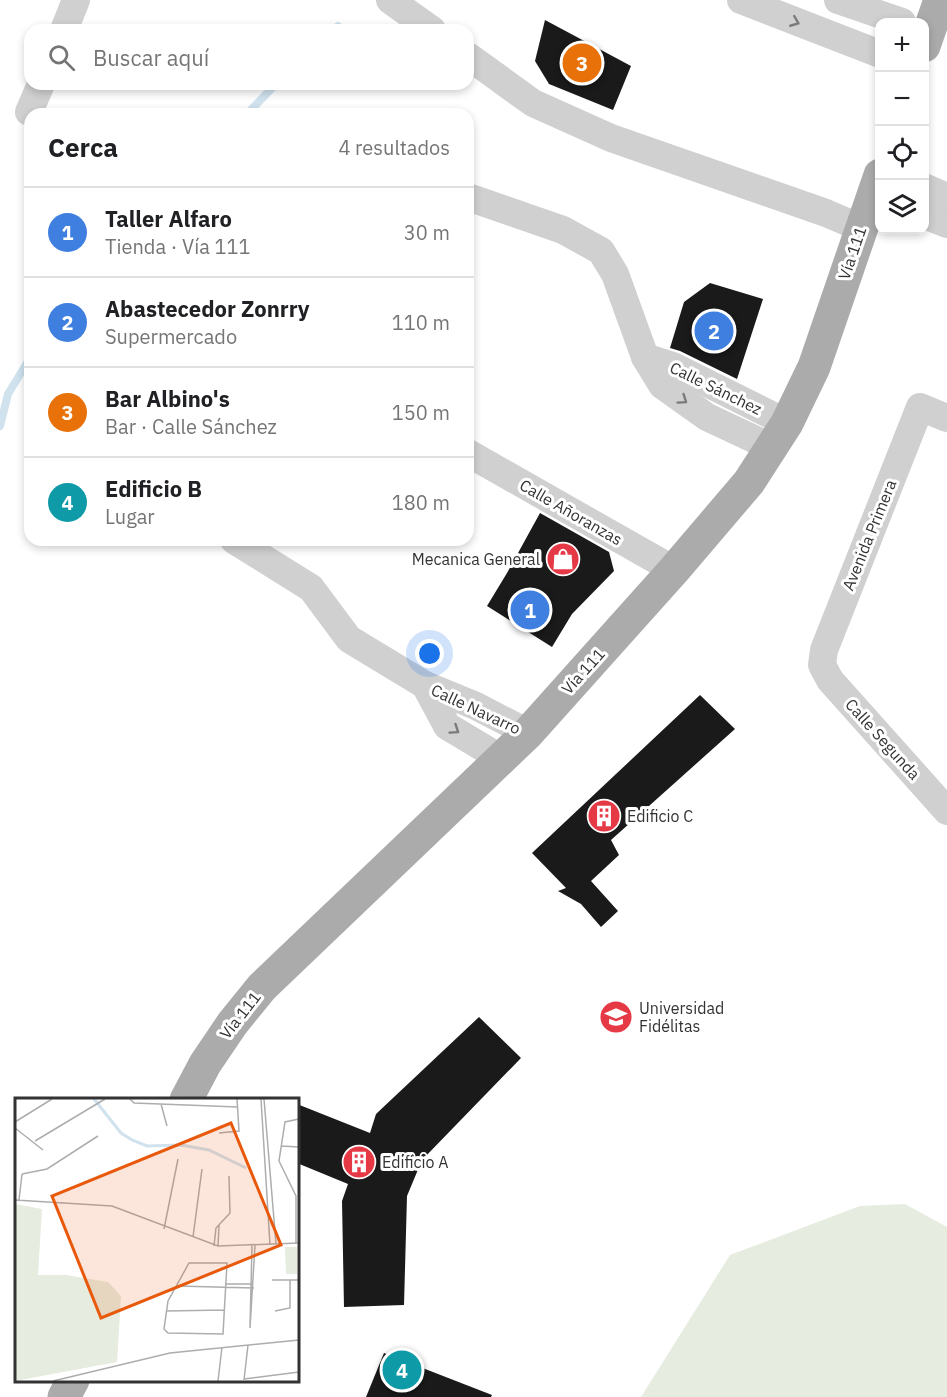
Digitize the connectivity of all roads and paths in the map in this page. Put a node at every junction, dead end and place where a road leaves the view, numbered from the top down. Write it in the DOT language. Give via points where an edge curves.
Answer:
graph roads {
  1 [pos="76,0"];
  2 [pos="390,0"];
  3 [pos="741,0"];
  4 [pos="838,0"];
  5 [pos="940,0"];
  6 [pos="883,18"];
  7 [pos="929,18"];
  8 [pos="66,24"];
  9 [pos="424,24"];
  10 [pos="875,52"];
  11 [pos="474,60"];
  12 [pos="38,90"];
  13 [pos="31,108"];
  14 [pos="929,189"];
  15 [pos="875,193"];
  16 [pos="947,197"];
  17 [pos="474,199"];
  18 [pos="929,217"];
  19 [pos="947,224"];
  20 [pos="861,228"];
  21 [pos="947,418"];
  22 [pos="779,435"];
  23 [pos="474,456"];
  24 [pos="244,546"];
  25 [pos="674,570"];
  26 [pos="822,664"];
  27 [pos="425,685"];
  28 [pos="528,733"];
  29 [pos="502,759"];
  30 [pos="946,805"];
  31 [pos="187,1098"];
  32 [pos="72,1382"];
  33 [pos="64,1397"];
  1 -- 8 [label="street"];
  2 -- 9 [label="street"];
  3 -- 10 [label="street, one-way"];
  4 -- 6 [label="street"];
  5 -- 7 [label="main road"];
  11 -- 20 [label="street" via="533,102 612,138"];
  12 -- 13 [label="street"];
  14 -- 16 [label="street"];
  15 -- 20 [label="main road, Vía 111"];
  17 -- 22 [label="street, Calle Sánchez" via="563,230 601,251 615,274 645,357 662,385 707,417"];
  18 -- 19 [label="street"];
  20 -- 22 [label="main road, Vía 111" via="814,367"];
  21 -- 26 [label="street, Avenida Primera" via="920,407 824,650"];
  22 -- 25 [label="main road, Vía 111" via="749,482"];
  23 -- 25 [label="street, Calle Añoranzas"];
  24 -- 27 [label="street, Calle Navarro" via="311,588 349,639"];
  25 -- 28 [label="main road, Vía 111"];
  26 -- 30 [label="street, Calle Segunda" via="830,680"];
  27 -- 28 [label="street, Calle Navarro"];
  27 -- 29 [label="street, Calle Navarro, one-way" via="447,726"];
  28 -- 29 [label="main road, Vía 111"];
  29 -- 31 [label="main road, Vía 111" via="262,987 232,1024"];
  32 -- 33 [label="main road"];
}
